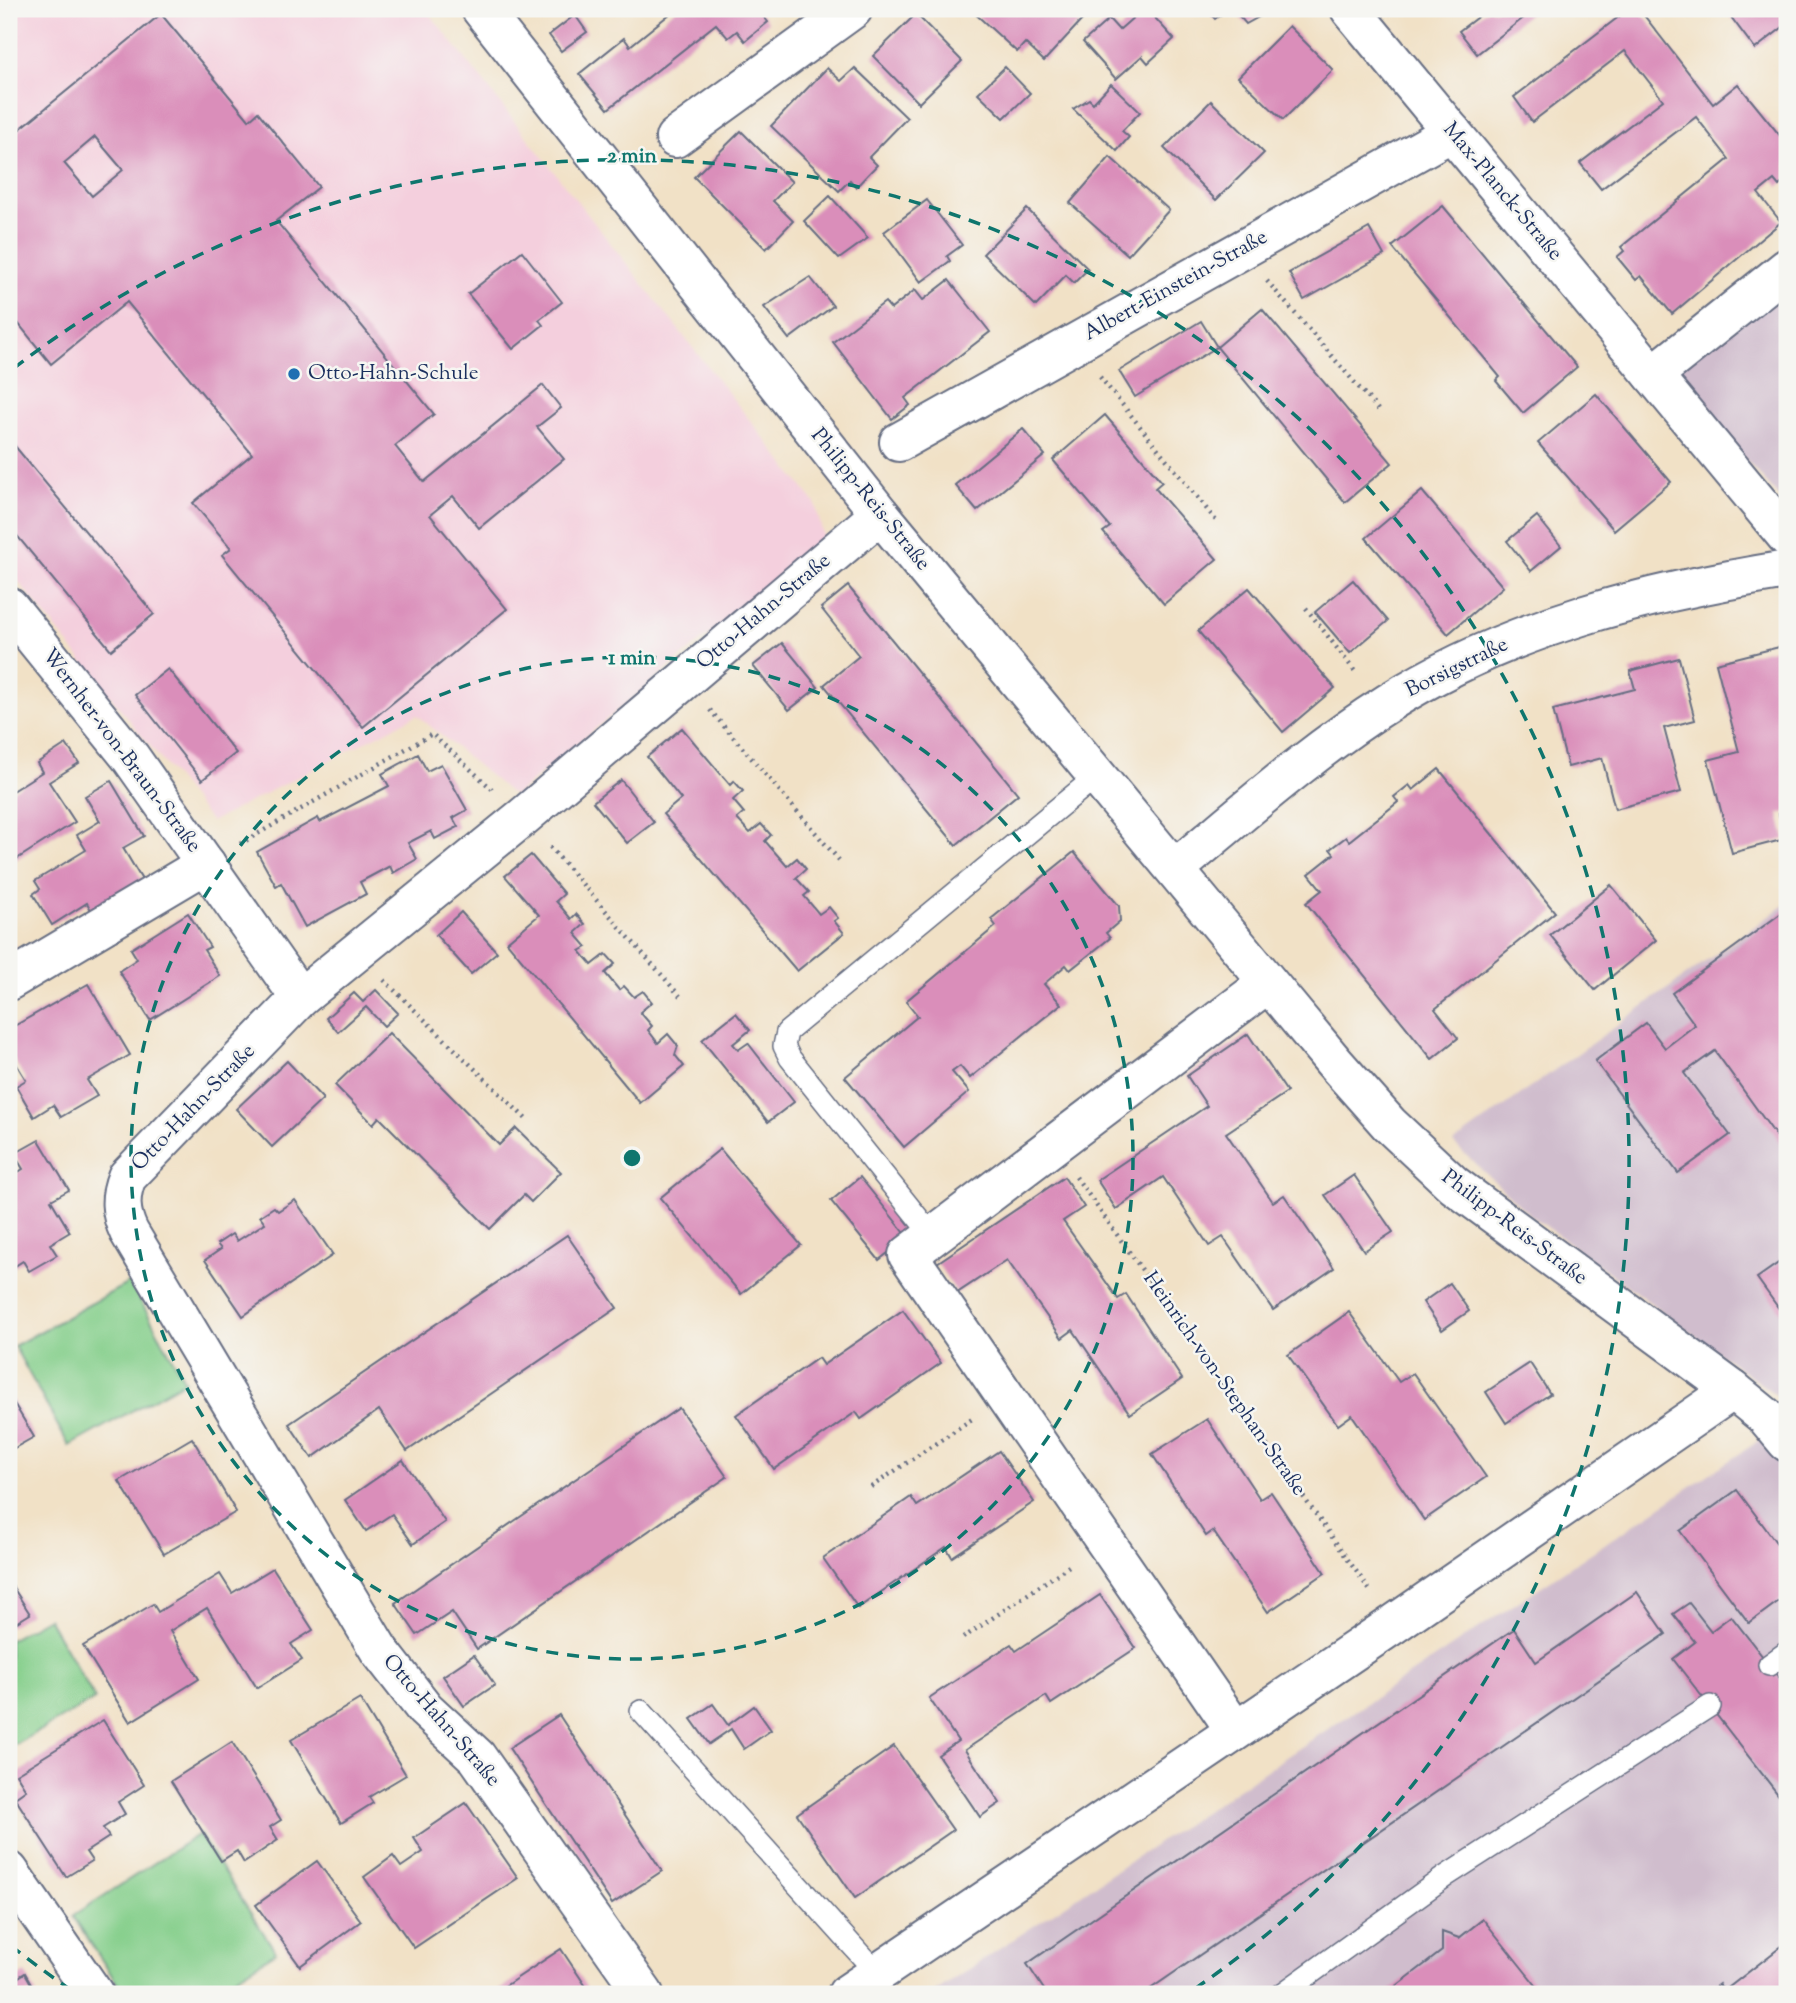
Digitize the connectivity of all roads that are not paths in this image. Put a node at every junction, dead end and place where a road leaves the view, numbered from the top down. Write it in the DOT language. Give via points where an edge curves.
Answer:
graph roads {
  1 [pos="481,9"];
  2 [pos="853,9"];
  3 [pos="1350,9"];
  4 [pos="1452,132"];
  5 [pos="675,138"];
  6 [pos="1787,268"];
  7 [pos="1653,375"];
  8 [pos="900,442"];
  9 [pos="880,514"];
  10 [pos="1787,537"];
  11 [pos="1787,570"];
  12 [pos="9,607"];
  13 [pos="1098,775"];
  14 [pos="206,864"];
  15 [pos="1176,869"];
  16 [pos="9,981"];
  17 [pos="1268,983"];
  18 [pos="300,998"];
  19 [pos="916,1240"];
  20 [pos="1733,1390"];
  21 [pos="1787,1443"];
  22 [pos="1787,1651"];
  23 [pos="1769,1665"];
  24 [pos="1710,1706"];
  25 [pos="641,1711"];
  26 [pos="1235,1730"];
  27 [pos="9,1871"];
  28 [pos="862,1984"];
  29 [pos="94,1994"];
  30 [pos="644,1994"];
  31 [pos="1282,1994"];
  1 -- 9 [label="street, Philipp-Reis-Straße"];
  2 -- 5 [label="street"];
  3 -- 4 [label="street, Max-Planck-Straße"];
  4 -- 7 [label="street, Max-Planck-Straße"];
  4 -- 8 [label="street, Albert-Einstein-Straße"];
  6 -- 7 [label="street"];
  7 -- 10 [label="street, Max-Planck-Straße"];
  9 -- 13 [label="street, Philipp-Reis-Straße"];
  9 -- 18 [label="street, Otto-Hahn-Straße" via="523,817"];
  11 -- 15 [label="street, Borsigstraße" via="1658,594 1566,620 1494,648 1382,707 1299,765"];
  12 -- 14 [label="street, Wernher-von-Braun-Straße" via="131,758"];
  13 -- 15 [label="street, Philipp-Reis-Straße"];
  13 -- 19 [label="lane" via="787,1032 784,1046 790,1058"];
  14 -- 16 [label="street, Wernher-von-Braun-Straße"];
  14 -- 18 [label="street, Wernher-von-Braun-Straße"];
  15 -- 17 [label="street, Philipp-Reis-Straße"];
  17 -- 19 [label="street" via="1054,1144"];
  17 -- 20 [label="street, Philipp-Reis-Straße" via="1425,1160 1495,1218"];
  18 -- 30 [label="street, Otto-Hahn-Straße" via="127,1177 122,1188 122,1216 379,1650 425,1709 477,1757"];
  19 -- 26 [label="street" via="1005,1396"];
  20 -- 21 [label="street, Philipp-Reis-Straße" via="1766,1417"];
  20 -- 26 [label="street"];
  22 -- 23 [label="lane"];
  24 -- 31 [label="lane" via="1446,1876"];
  25 -- 28 [label="lane"];
  26 -- 28 [label="street"];
  27 -- 29 [label="street"];
}
